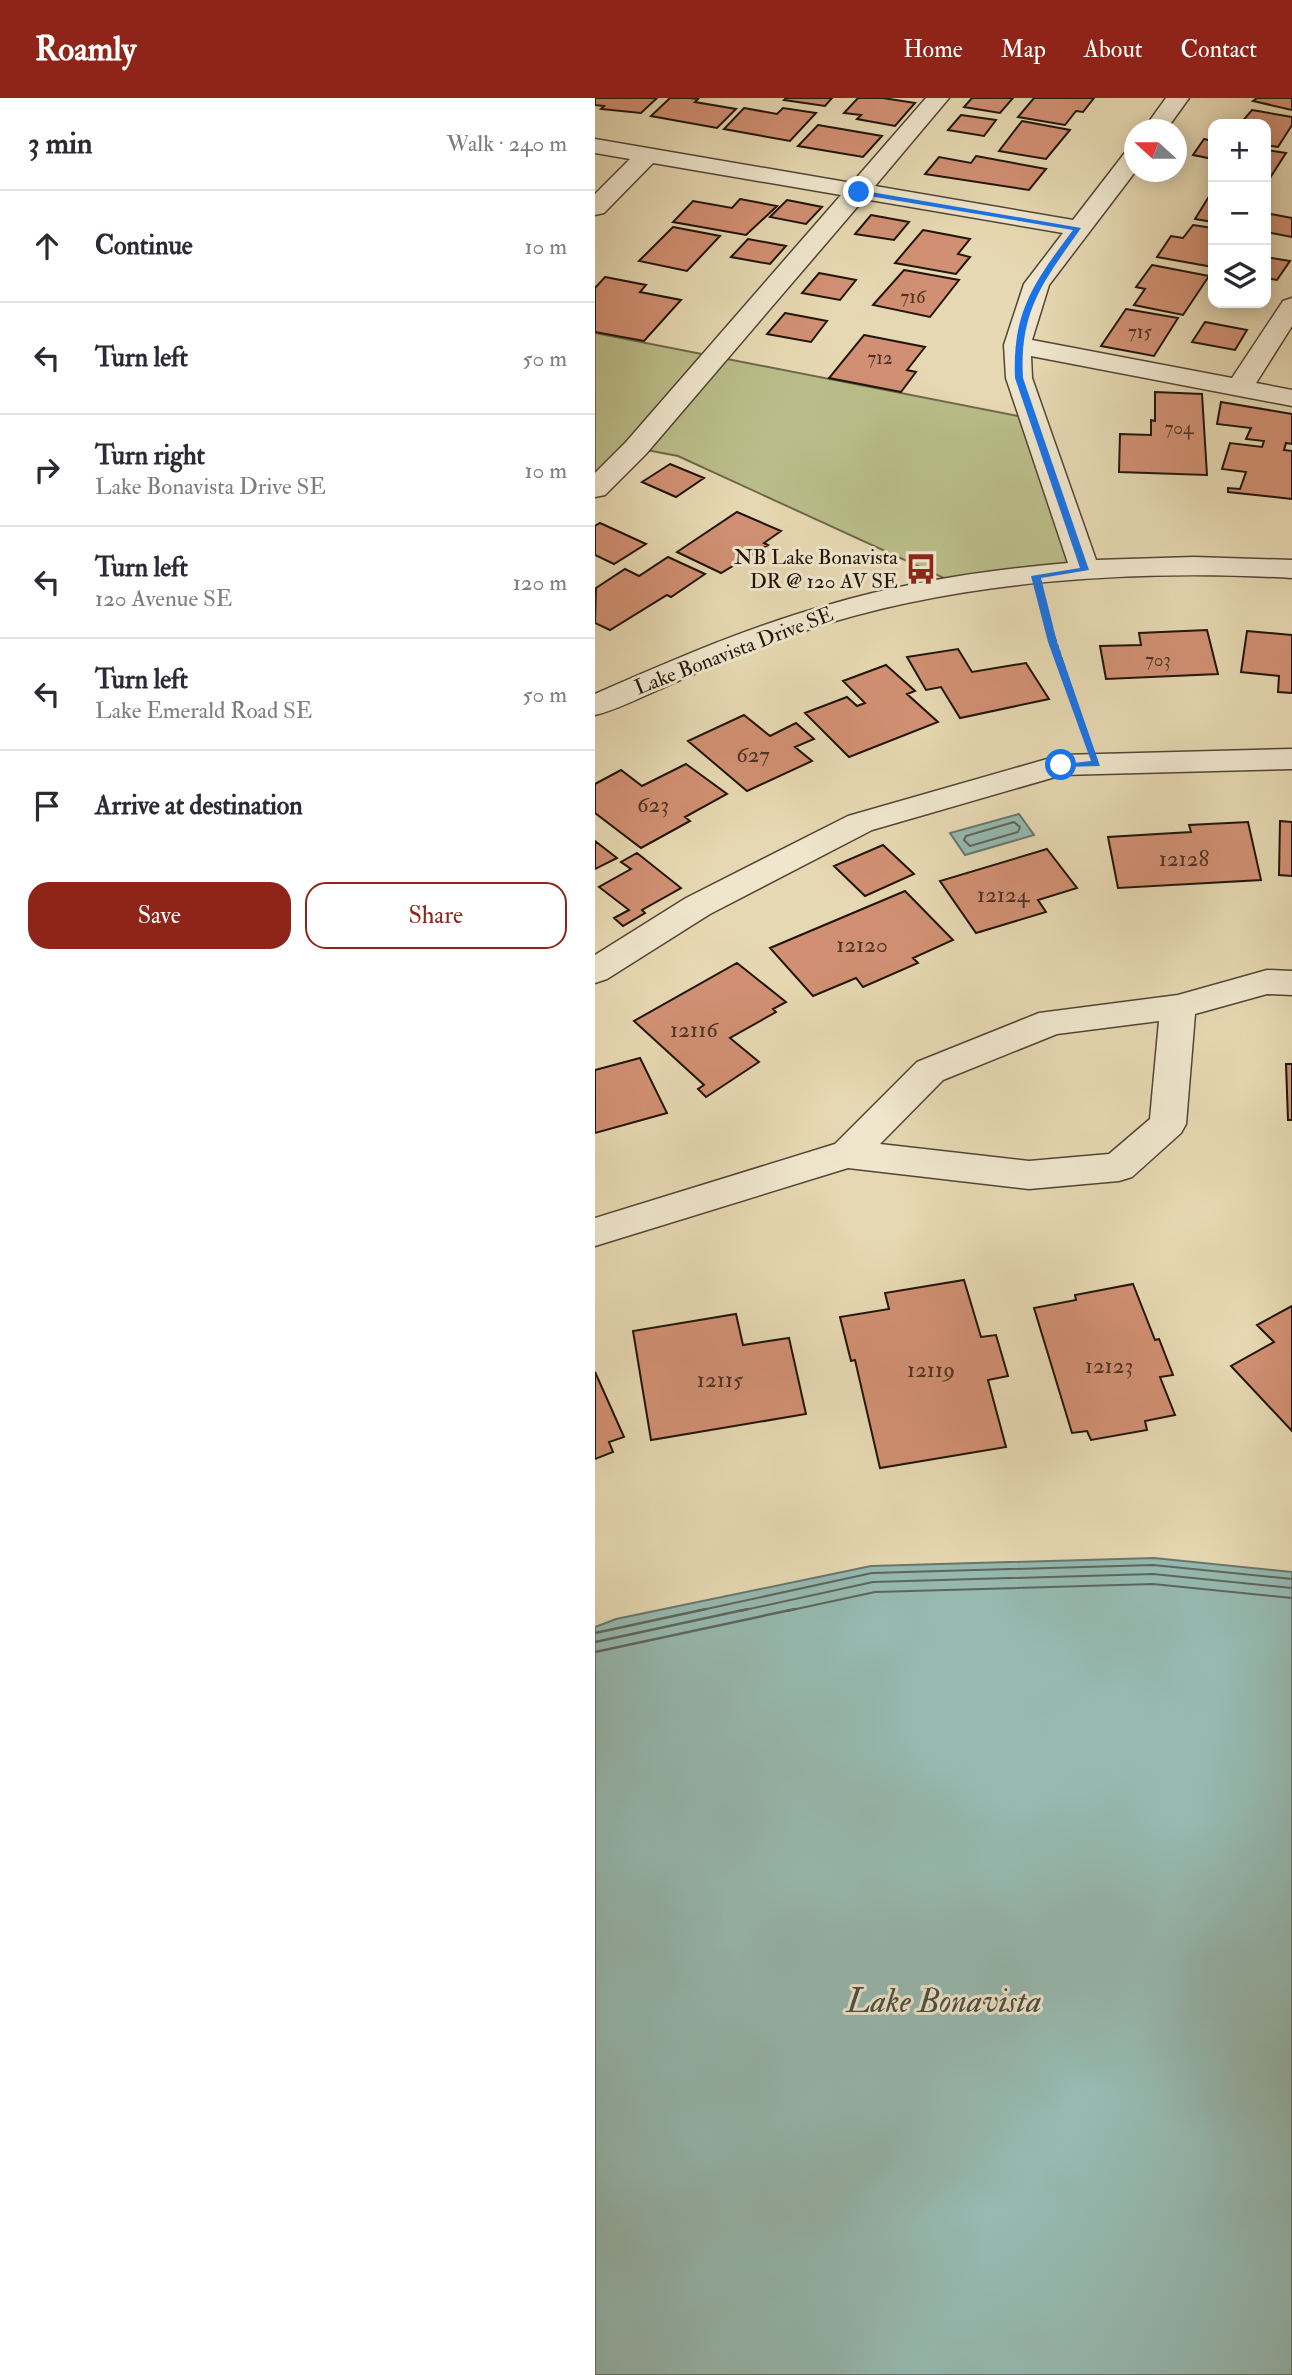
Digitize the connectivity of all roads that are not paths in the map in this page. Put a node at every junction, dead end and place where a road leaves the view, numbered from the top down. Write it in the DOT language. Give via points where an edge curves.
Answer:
graph roads {
  1 [pos="938,98"];
  2 [pos="1178,98"];
  3 [pos="1162,119"];
  4 [pos="595,146"];
  5 [pos="647,155"];
  6 [pos="1124,169"];
  7 [pos="859,192"];
  8 [pos="595,208"];
  9 [pos="1077,228"];
  10 [pos="1292,306"];
  11 [pos="1017,345"];
  12 [pos="1239,388"];
  13 [pos="1292,398"];
  14 [pos="595,489"];
  15 [pos="1292,569"];
  16 [pos="1085,570"];
  17 [pos="595,706"];
  18 [pos="1292,759"];
  19 [pos="595,971"];
  20 [pos="1292,983"];
  21 [pos="1178,1007"];
  22 [pos="848,1154"];
  23 [pos="595,1232"];
  1 -- 7 [label="street"];
  2 -- 3 [label="street"];
  4 -- 5 [label="street"];
  5 -- 7 [label="street"];
  5 -- 8 [label="street"];
  6 -- 9 [label="street"];
  7 -- 9 [label="street"];
  7 -- 14 [label="street"];
  9 -- 11 [label="street" via="1037,284"];
  10 -- 12 [label="street"];
  11 -- 12 [label="street"];
  11 -- 16 [label="street" via="1019,378"];
  12 -- 13 [label="street"];
  15 -- 16 [label="street, Lake Bonavista Drive SE" via="1224,564"];
  16 -- 17 [label="street, Lake Bonavista Drive SE" via="959,585 829,613 703,658"];
  18 -- 19 [label="street" via="1061,765 860,823 698,906"];
  20 -- 21 [label="street" via="1267,982"];
  21 -- 22 [label="street" via="1052,1022 930,1070"];
  21 -- 22 [label="street" via="1168,1124 1119,1167 1029,1175"];
  22 -- 23 [label="street"];
}
